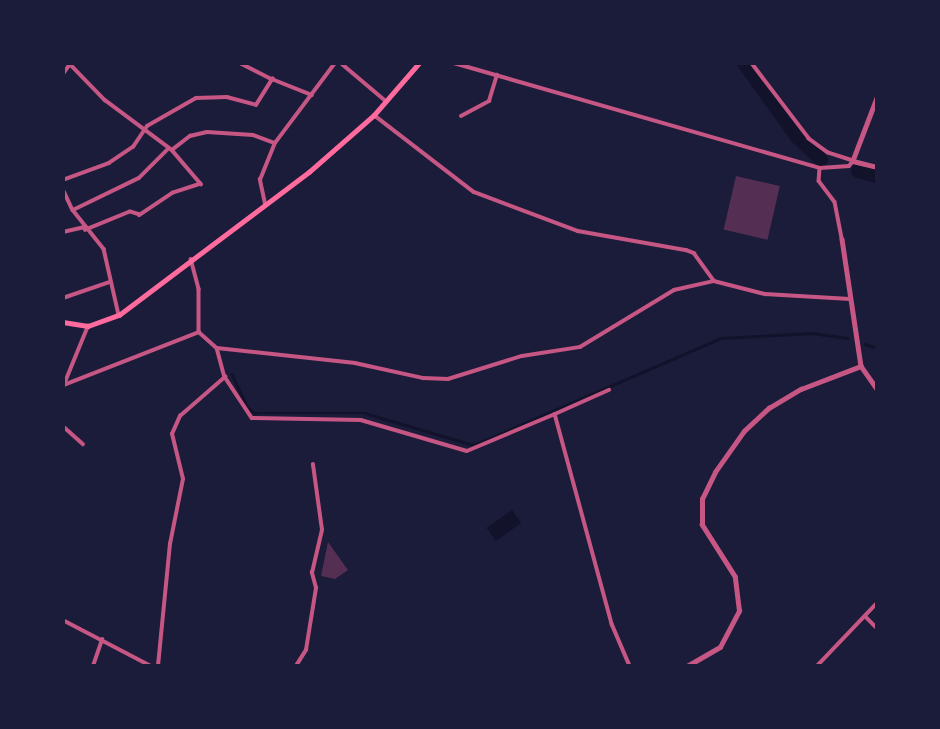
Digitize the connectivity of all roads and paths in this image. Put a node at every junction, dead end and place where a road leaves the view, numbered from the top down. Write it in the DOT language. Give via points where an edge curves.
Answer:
graph roads {
  1 [pos="70,63"];
  2 [pos="240,63"];
  3 [pos="335,63"];
  4 [pos="341,63"];
  5 [pos="419,63"];
  6 [pos="454,63"];
  7 [pos="751,63"];
  8 [pos="63,74"];
  9 [pos="497,75"];
  10 [pos="272,79"];
  11 [pos="312,95"];
  12 [pos="877,98"];
  13 [pos="387,102"];
  14 [pos="374,115"];
  15 [pos="461,116"];
  16 [pos="143,130"];
  17 [pos="275,143"];
  18 [pos="171,149"];
  19 [pos="804,155"];
  20 [pos="853,161"];
  21 [pos="807,163"];
  22 [pos="877,167"];
  23 [pos="820,168"];
  24 [pos="63,180"];
  25 [pos="63,189"];
  26 [pos="265,204"];
  27 [pos="63,207"];
  28 [pos="71,208"];
  29 [pos="85,229"];
  30 [pos="63,232"];
  31 [pos="842,239"];
  32 [pos="191,259"];
  33 [pos="714,281"];
  34 [pos="110,282"];
  35 [pos="63,298"];
  36 [pos="850,299"];
  37 [pos="120,315"];
  38 [pos="63,322"];
  39 [pos="88,326"];
  40 [pos="200,332"];
  41 [pos="217,348"];
  42 [pos="861,366"];
  43 [pos="225,377"];
  44 [pos="64,386"];
  45 [pos="877,389"];
  46 [pos="608,390"];
  47 [pos="555,414"];
  48 [pos="63,426"];
  49 [pos="83,444"];
  50 [pos="313,465"];
  51 [pos="877,603"];
  52 [pos="866,617"];
  53 [pos="63,620"];
  54 [pos="877,628"];
  55 [pos="102,640"];
  56 [pos="93,666"];
  57 [pos="151,666"];
  58 [pos="158,666"];
  59 [pos="296,666"];
  60 [pos="630,666"];
  61 [pos="687,666"];
  62 [pos="817,666"];
  1 -- 8 [label="street"];
  1 -- 16 [label="street"];
  2 -- 10 [label="street"];
  3 -- 11 [label="street"];
  4 -- 13 [label="street"];
  5 -- 13 [label="main road"];
  6 -- 9 [label="street"];
  7 -- 20 [label="street" via="809,139 828,153"];
  9 -- 15 [label="street" via="489,101"];
  9 -- 21 [label="street"];
  10 -- 11 [label="street"];
  10 -- 16 [label="street" via="256,105 227,97 196,98"];
  11 -- 17 [label="street"];
  12 -- 20 [label="street"];
  13 -- 14 [label="main road"];
  14 -- 26 [label="main road"];
  14 -- 33 [label="street" via="474,192 578,231 686,250 694,253"];
  16 -- 18 [label="street"];
  16 -- 24 [label="street" via="133,147 109,163"];
  17 -- 18 [label="street" via="253,135 207,132 190,136"];
  17 -- 26 [label="street" via="261,180"];
  18 -- 28 [label="street" via="139,178"];
  18 -- 29 [label="street" via="201,184 173,193 140,215 130,212"];
  19 -- 21 [label="street"];
  20 -- 22 [label="street"];
  20 -- 23 [label="street" via="843,169"];
  21 -- 23 [label="street"];
  23 -- 31 [label="street" via="819,181 835,202"];
  25 -- 28 [label="street"];
  26 -- 32 [label="main road"];
  27 -- 28 [label="street"];
  28 -- 29 [label="street"];
  29 -- 30 [label="street"];
  29 -- 34 [label="street" via="104,249"];
  31 -- 36 [label="street"];
  32 -- 37 [label="main road"];
  32 -- 40 [label="street" via="199,289"];
  33 -- 36 [label="street" via="765,294"];
  33 -- 41 [label="street" via="674,290 580,347 522,356 448,379"];
  34 -- 35 [label="street"];
  34 -- 37 [label="street"];
  36 -- 42 [label="street"];
  37 -- 39 [label="main road"];
  38 -- 39 [label="main road"];
  39 -- 44 [label="street"];
  40 -- 41 [label="street"];
  40 -- 44 [label="street"];
  41 -- 43 [label="street"];
  42 -- 45 [label="street"];
  42 -- 61 [label="street" via="801,389 769,408 744,431 715,472 702,499 702,525 735,577 739,611 720,647"];
  43 -- 47 [label="street" via="251,418 360,420 467,452"];
  43 -- 58 [label="street" via="180,415 172,434 183,479 167,568"];
  46 -- 47 [label="street"];
  47 -- 60 [label="street" via="612,624"];
  48 -- 49 [label="street"];
  50 -- 59 [label="street" via="322,530 312,573 316,588 306,650"];
  51 -- 52 [label="street"];
  52 -- 54 [label="street"];
  52 -- 62 [label="street"];
  53 -- 55 [label="street"];
  55 -- 56 [label="street"];
  55 -- 57 [label="street"];
}
